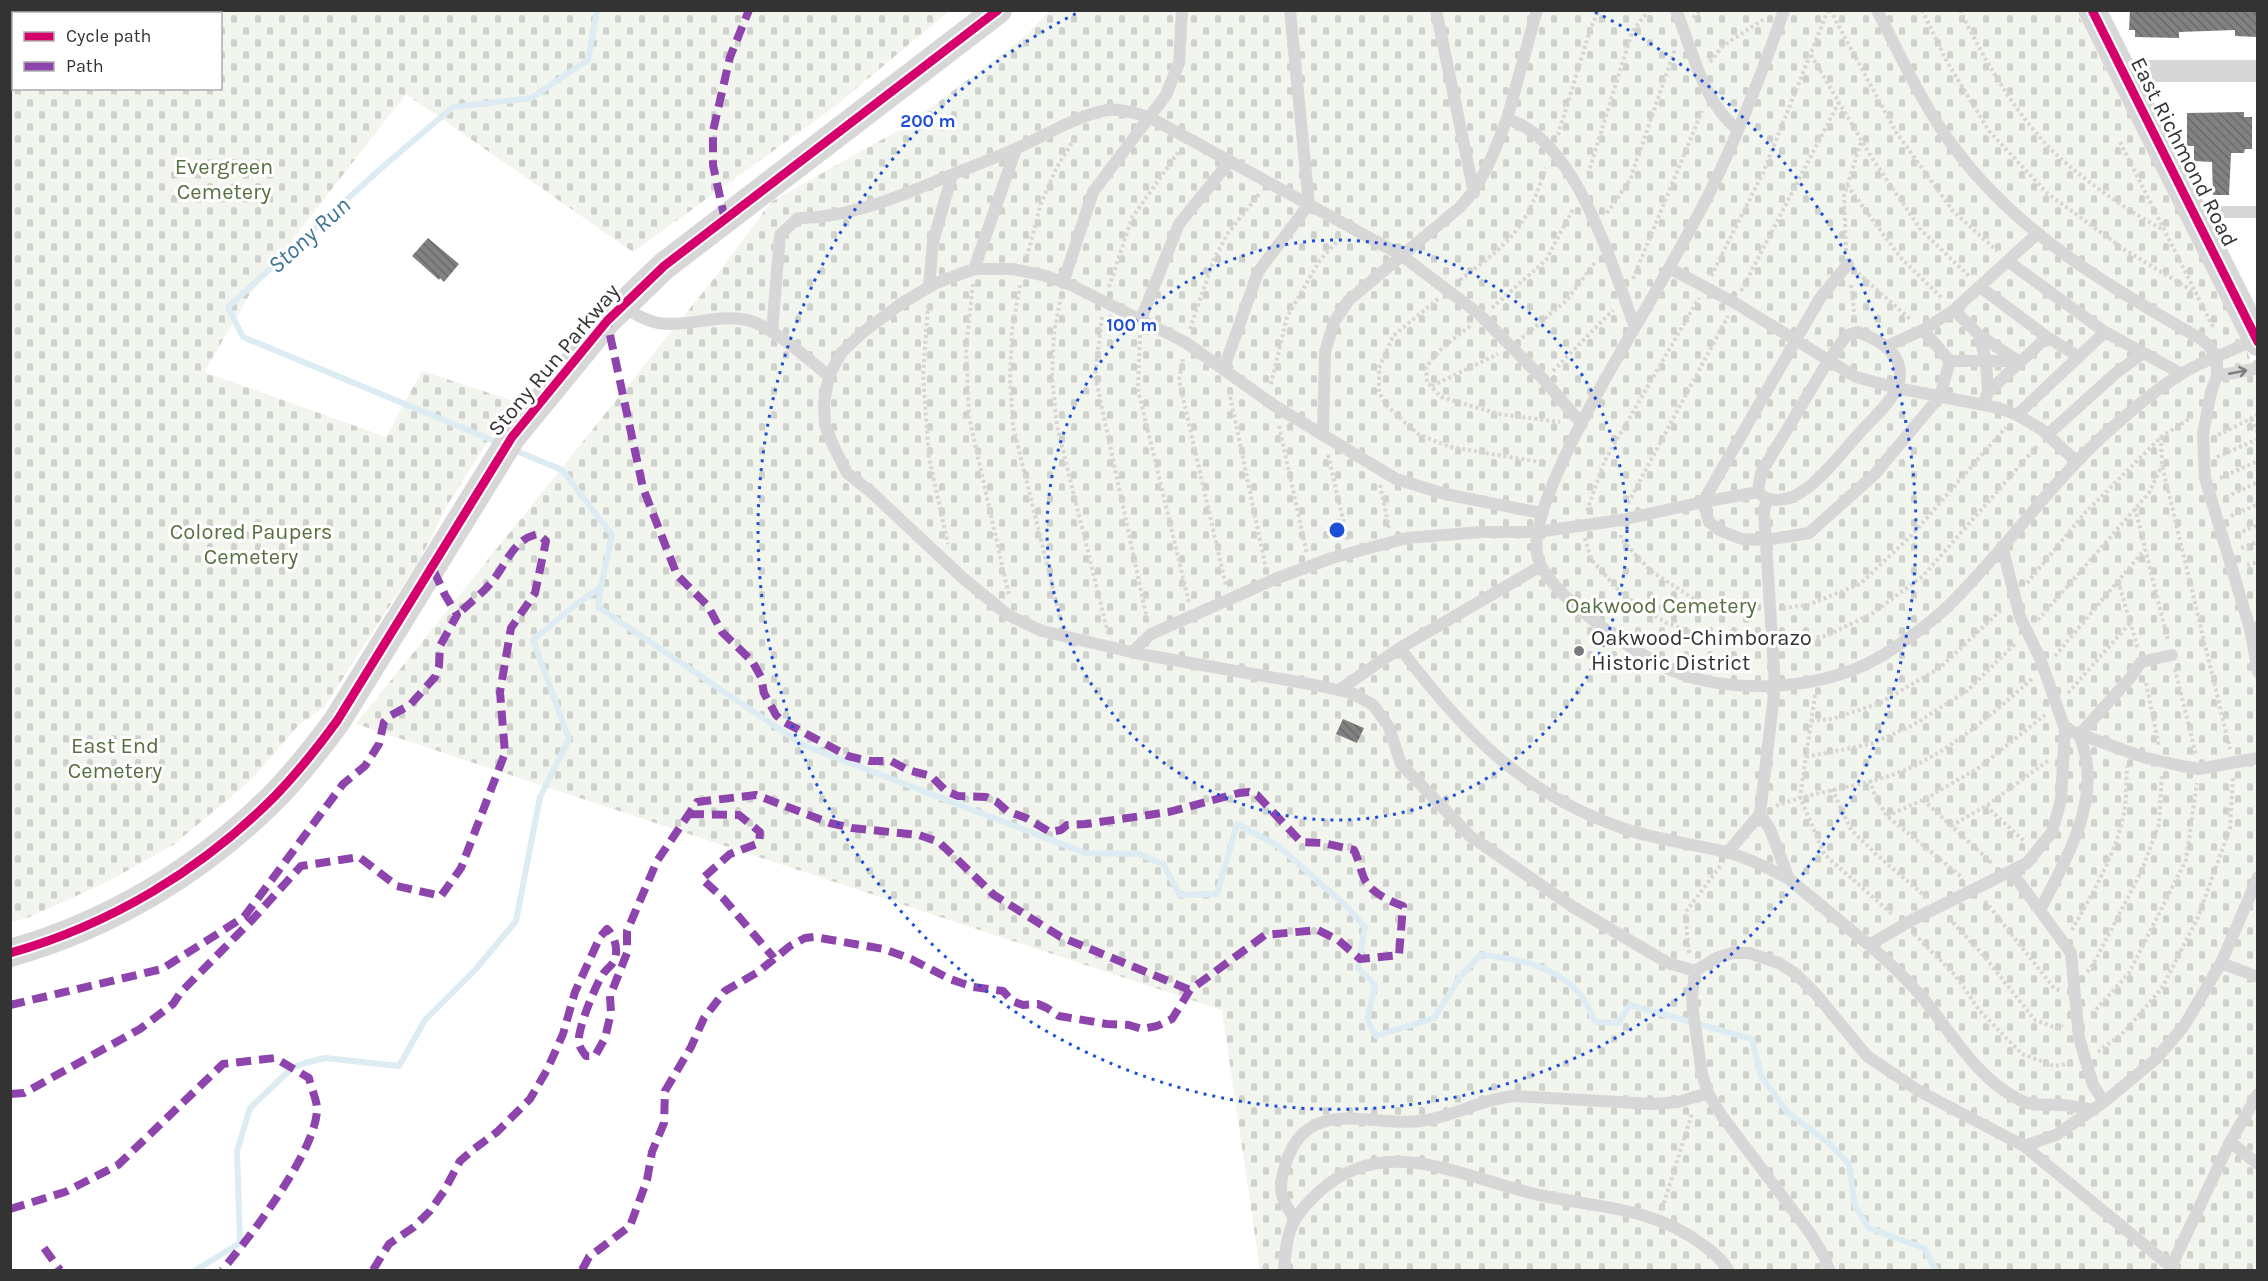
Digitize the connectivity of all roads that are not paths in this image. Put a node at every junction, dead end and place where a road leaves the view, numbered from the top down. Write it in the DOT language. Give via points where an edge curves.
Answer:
graph roads {
  1 [pos="998,10"];
  2 [pos="1182,10"];
  3 [pos="1290,10"];
  4 [pos="1436,10"];
  5 [pos="1537,10"];
  6 [pos="1676,10"];
  7 [pos="1784,10"];
  8 [pos="1877,10"];
  9 [pos="2092,10"];
  10 [pos="2121,71"];
  11 [pos="2258,71"];
  12 [pos="1149,117"];
  13 [pos="1507,119"];
  14 [pos="1738,130"];
  15 [pos="1016,148"];
  16 [pos="1230,161"];
  17 [pos="952,175"];
  18 [pos="1474,193"];
  19 [pos="1309,204"];
  20 [pos="2192,212"];
  21 [pos="2258,212"];
  22 [pos="2037,234"];
  23 [pos="1401,255"];
  24 [pos="2009,262"];
  25 [pos="1848,264"];
  26 [pos="1669,268"];
  27 [pos="974,269"];
  28 [pos="1063,283"];
  29 [pos="929,287"];
  30 [pos="1980,287"];
  31 [pos="621,306"];
  32 [pos="1954,310"];
  33 [pos="1141,319"];
  34 [pos="1635,327"];
  35 [pos="1923,330"];
  36 [pos="772,332"];
  37 [pos="2105,332"];
  38 [pos="1979,335"];
  39 [pos="2047,337"];
  40 [pos="1797,341"];
  41 [pos="1887,346"];
  42 [pos="2257,349"];
  43 [pos="2142,354"];
  44 [pos="2222,356"];
  45 [pos="2079,357"];
  46 [pos="1828,361"];
  47 [pos="1950,361"];
  48 [pos="1986,361"];
  49 [pos="2019,361"];
  50 [pos="1224,368"];
  51 [pos="2182,374"];
  52 [pos="829,376"];
  53 [pos="2217,376"];
  54 [pos="1897,388"];
  55 [pos="1988,392"];
  56 [pos="1940,396"];
  57 [pos="1983,405"];
  58 [pos="2017,415"];
  59 [pos="1582,424"];
  60 [pos="1323,433"];
  61 [pos="2047,435"];
  62 [pos="2077,462"];
  63 [pos="1762,495"];
  64 [pos="1703,501"];
  65 [pos="1541,513"];
  66 [pos="1536,532"];
  67 [pos="1766,540"];
  68 [pos="2002,546"];
  69 [pos="1540,566"];
  70 [pos="2254,628"];
  71 [pos="1400,648"];
  72 [pos="1132,652"];
  73 [pos="2172,655"];
  74 [pos="2258,672"];
  75 [pos="1775,686"];
  76 [pos="1339,690"];
  77 [pos="2065,729"];
  78 [pos="2079,735"];
  79 [pos="2258,758"];
  80 [pos="1765,811"];
  81 [pos="1726,856"];
  82 [pos="2008,873"];
  83 [pos="2258,877"];
  84 [pos="1789,879"];
  85 [pos="2040,910"];
  86 [pos="1869,945"];
  87 [pos="10,952"];
  88 [pos="2221,963"];
  89 [pos="1695,971"];
  90 [pos="2258,977"];
  91 [pos="1708,1093"];
  92 [pos="2258,1094"];
  93 [pos="2099,1106"];
  94 [pos="2230,1143"];
  95 [pos="2024,1146"];
  96 [pos="2258,1164"];
  97 [pos="1294,1218"];
  98 [pos="2173,1269"];
  99 [pos="1284,1270"];
  100 [pos="1728,1270"];
  101 [pos="1829,1270"];
  1 -- 31 [label="street, Stony Run Parkway" via="664,266"];
  2 -- 12 [label="lane" via="1179,63 1166,95"];
  3 -- 19 [label="lane"];
  4 -- 18 [label="lane"];
  5 -- 13 [label="lane"];
  6 -- 14 [label="lane" via="1700,75 1727,121"];
  7 -- 14 [label="lane"];
  8 -- 22 [label="lane" via="1954,148 1984,185"];
  9 -- 10 [label="street, East Richmond Road"];
  10 -- 11 [label="street"];
  10 -- 20 [label="street, East Richmond Road"];
  12 -- 15 [label="lane" via="1111,109 1088,115"];
  12 -- 16 [label="lane"];
  12 -- 28 [label="lane" via="1093,192"];
  13 -- 18 [label="lane"];
  13 -- 34 [label="lane" via="1529,129 1552,151 1581,193 1606,247"];
  14 -- 26 [label="lane"];
  15 -- 17 [label="lane"];
  15 -- 27 [label="lane"];
  16 -- 19 [label="lane"];
  16 -- 33 [label="lane" via="1179,224"];
  17 -- 29 [label="lane" via="933,242"];
  17 -- 36 [label="lane" via="862,208 798,218 780,235"];
  18 -- 23 [label="lane"];
  19 -- 23 [label="lane"];
  19 -- 50 [label="lane" via="1258,273"];
  20 -- 21 [label="lane"];
  20 -- 42 [label="street, East Richmond Road"];
  22 -- 24 [label="lane"];
  22 -- 44 [label="lane"];
  23 -- 59 [label="lane" via="1481,316"];
  23 -- 60 [label="lane" via="1349,300 1334,322 1324,352"];
  24 -- 30 [label="lane"];
  24 -- 37 [label="lane"];
  25 -- 40 [label="lane" via="1820,298"];
  26 -- 34 [label="lane"];
  26 -- 40 [label="lane"];
  27 -- 28 [label="lane" via="1013,269"];
  27 -- 29 [label="lane"];
  28 -- 33 [label="lane"];
  29 -- 52 [label="lane" via="862,333 841,353"];
  30 -- 32 [label="lane"];
  30 -- 39 [label="lane"];
  31 -- 36 [label="lane" via="657,323 734,319 754,322"];
  31 -- 87 [label="street, Stony Run Parkway" via="512,437 337,721 276,795 180,875 117,912"];
  32 -- 35 [label="lane"];
  32 -- 38 [label="lane"];
  33 -- 50 [label="lane"];
  34 -- 59 [label="lane"];
  35 -- 41 [label="lane"];
  35 -- 47 [label="lane"];
  36 -- 52 [label="lane"];
  37 -- 43 [label="lane"];
  37 -- 45 [label="lane"];
  38 -- 48 [label="lane"];
  38 -- 49 [label="lane"];
  39 -- 45 [label="lane"];
  39 -- 49 [label="lane"];
  40 -- 46 [label="lane"];
  40 -- 64 [label="lane"];
  41 -- 46 [label="lane" via="1857,332 1846,336"];
  41 -- 54 [label="lane" via="1899,372"];
  42 -- 44 [label="lane"];
  53 -- 42 [label="lane, one-way" via="2254,369"];
  43 -- 51 [label="lane"];
  43 -- 61 [label="lane"];
  44 -- 51 [label="lane"];
  44 -- 53 [label="lane"];
  45 -- 58 [label="lane"];
  46 -- 54 [label="lane" via="1856,377"];
  46 -- 63 [label="lane" via="1761,473"];
  47 -- 48 [label="lane"];
  47 -- 56 [label="lane"];
  48 -- 49 [label="lane"];
  48 -- 55 [label="lane"];
  49 -- 55 [label="lane"];
  50 -- 60 [label="lane" via="1275,406"];
  51 -- 62 [label="lane" via="2136,407"];
  52 -- 72 [label="lane" via="825,425 847,473 1013,618 1042,631"];
  53 -- 70 [label="lane" via="2203,434 2205,478"];
  54 -- 56 [label="lane"];
  54 -- 63 [label="lane" via="1835,462 1813,482 1783,500"];
  55 -- 57 [label="lane"];
  56 -- 57 [label="lane"];
  56 -- 67 [label="lane" via="1875,474 1809,533"];
  57 -- 58 [label="lane"];
  58 -- 61 [label="lane"];
  59 -- 65 [label="lane"];
  60 -- 65 [label="lane" via="1396,479 1445,495"];
  61 -- 62 [label="lane"];
  62 -- 68 [label="lane"];
  63 -- 64 [label="lane"];
  63 -- 67 [label="lane"];
  64 -- 66 [label="lane" via="1621,520"];
  64 -- 67 [label="lane" via="1709,522 1721,531 1742,539"];
  65 -- 66 [label="lane"];
  66 -- 69 [label="lane"];
  66 -- 72 [label="lane" via="1407,538 1351,553 1229,598 1151,634"];
  67 -- 75 [label="lane"];
  68 -- 75 [label="lane" via="1956,599 1885,655 1848,672"];
  68 -- 77 [label="lane" via="2020,617"];
  69 -- 71 [label="lane"];
  69 -- 75 [label="lane" via="1599,626 1648,659 1714,682"];
  70 -- 74 [label="lane"];
  71 -- 76 [label="lane"];
  71 -- 81 [label="lane" via="1471,734 1496,757 1551,795 1628,830"];
  72 -- 76 [label="lane"];
  73 -- 78 [label="lane" via="2141,662"];
  75 -- 80 [label="lane"];
  76 -- 89 [label="lane" via="1373,705 1389,727 1401,764 1470,836 1573,908 1668,963"];
  77 -- 78 [label="lane"];
  77 -- 82 [label="lane" via="2061,800 2052,832 2027,863"];
  78 -- 79 [label="lane" via="2162,762 2199,769"];
  78 -- 85 [label="lane" via="2086,750 2088,774 2083,819"];
  80 -- 81 [label="lane"];
  80 -- 84 [label="lane"];
  81 -- 84 [label="lane" via="1770,868"];
  82 -- 85 [label="lane"];
  82 -- 86 [label="lane"];
  83 -- 88 [label="lane"];
  84 -- 86 [label="lane"];
  85 -- 93 [label="lane" via="2072,953 2079,1038"];
  86 -- 93 [label="lane" via="1892,964 1979,1070 2008,1093 2032,1104"];
  88 -- 90 [label="lane"];
  88 -- 93 [label="lane" via="2170,1043"];
  89 -- 91 [label="lane" via="1693,1011"];
  89 -- 95 [label="lane" via="1731,953 1779,963 1815,993 1867,1056 1919,1090"];
  91 -- 97 [label="lane" via="1678,1102 1652,1104 1514,1096 1420,1121 1325,1121 1301,1135 1289,1155 1280,1188 1282,1200"];
  91 -- 101 [label="lane" via="1810,1233"];
  92 -- 94 [label="lane"];
  93 -- 95 [label="lane" via="2056,1135"];
  94 -- 96 [label="lane"];
  94 -- 98 [label="lane"];
  95 -- 98 [label="lane"];
  97 -- 99 [label="lane"];
  97 -- 100 [label="lane" via="1347,1171 1374,1163 1403,1161 1544,1196 1638,1212 1693,1237"];
}
